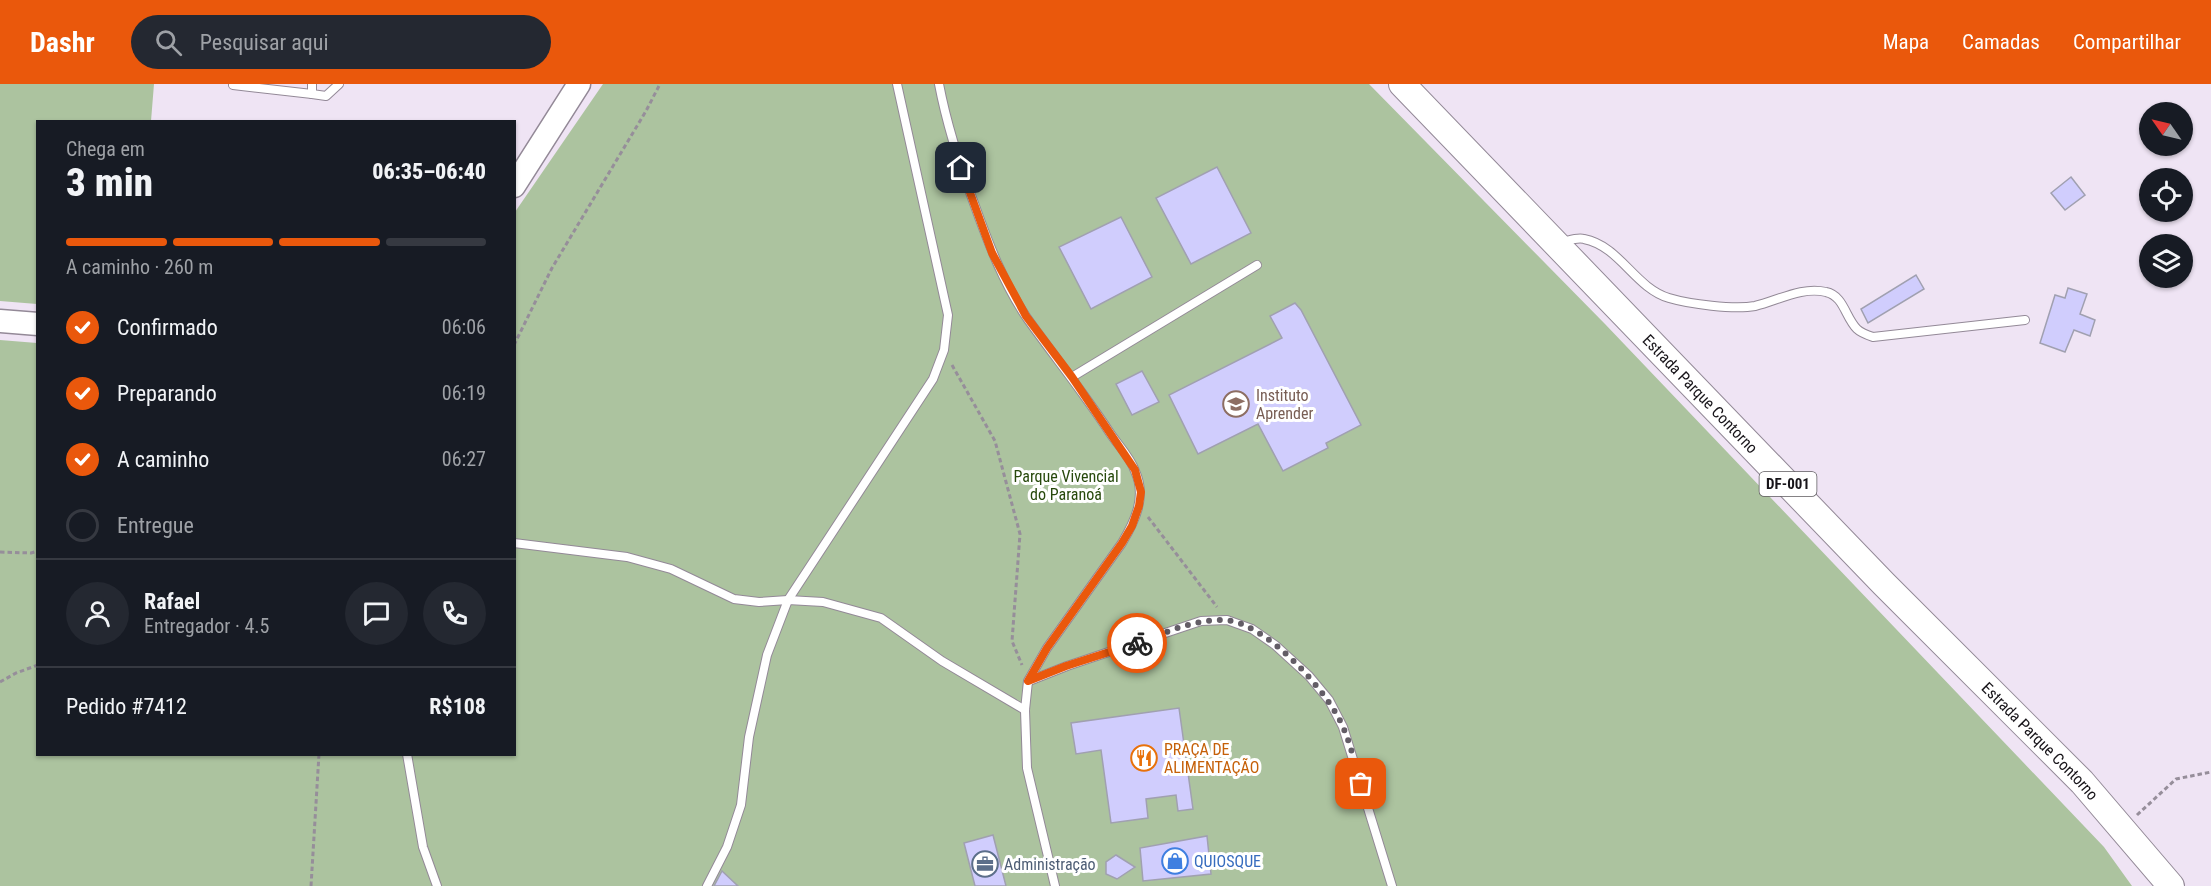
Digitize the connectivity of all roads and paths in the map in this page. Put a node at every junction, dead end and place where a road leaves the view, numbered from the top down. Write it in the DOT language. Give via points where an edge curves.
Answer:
graph roads {
  1 [pos="312,84"];
  2 [pos="339,84"];
  3 [pos="579,84"];
  4 [pos="660,84"];
  5 [pos="897,84"];
  6 [pos="939,84"];
  7 [pos="1402,84"];
  8 [pos="233,85"];
  9 [pos="312,94"];
  10 [pos="516,183"];
  11 [pos="1555,243"];
  12 [pos="1257,265"];
  13 [pos="2025,320"];
  14 [pos="0,321"];
  15 [pos="36,324"];
  16 [pos="516,341"];
  17 [pos="944,350"];
  18 [pos="1072,377"];
  19 [pos="1139,506"];
  20 [pos="516,543"];
  21 [pos="0,552"];
  22 [pos="36,552"];
  23 [pos="788,600"];
  24 [pos="1227,620"];
  25 [pos="36,666"];
  26 [pos="1028,681"];
  27 [pos="0,682"];
  28 [pos="1025,710"];
  29 [pos="319,756"];
  30 [pos="407,756"];
  31 [pos="2211,772"];
  32 [pos="2122,829"];
  33 [pos="311,886"];
  34 [pos="437,886"];
  35 [pos="707,886"];
  36 [pos="1055,886"];
  37 [pos="1392,886"];
  38 [pos="2171,886"];
  1 -- 9 [label="lane"];
  2 -- 9 [label="lane" via="326,96"];
  3 -- 10 [label="street"];
  4 -- 16 [label="path" via="552,268"];
  5 -- 17 [label="lane" via="948,315"];
  6 -- 18 [label="lane" via="961,168 992,253 1026,316"];
  7 -- 11 [label="main road, Estrada Parque Contorno / DF-001"];
  8 -- 9 [label="lane"];
  11 -- 13 [label="lane" via="1582,238 1601,245 1646,286 1667,298 1752,307 1806,291 1827,292 1842,302 1861,333 1873,337"];
  11 -- 32 [label="main road, Estrada Parque Contorno / DF-001" via="1884,585 2082,782"];
  12 -- 18 [label="lane"];
  14 -- 15 [label="street"];
  17 -- 23 [label="lane" via="933,379 910,417"];
  17 -- 26 [label="path" via="994,441 1020,534 1012,640"];
  18 -- 19 [label="lane" via="1135,470 1141,492"];
  19 -- 24 [label="path"];
  19 -- 26 [label="lane" via="1122,543"];
  20 -- 23 [label="lane" via="627,557 671,569 734,599"];
  21 -- 22 [label="path"];
  23 -- 28 [label="lane" via="823,602 881,618 942,661"];
  23 -- 35 [label="lane" via="767,655 749,737 741,805 727,847"];
  24 -- 26 [label="lane" via="1201,621"];
  24 -- 37 [label="lane" via="1252,629 1275,645 1329,700 1343,727"];
  25 -- 27 [label="path"];
  26 -- 28 [label="lane"];
  28 -- 36 [label="lane" via="1027,768"];
  29 -- 33 [label="path"];
  30 -- 34 [label="lane" via="423,847"];
  31 -- 32 [label="path" via="2176,779"];
  32 -- 38 [label="main road, Estrada Parque Contorno / DF-001"];
}
